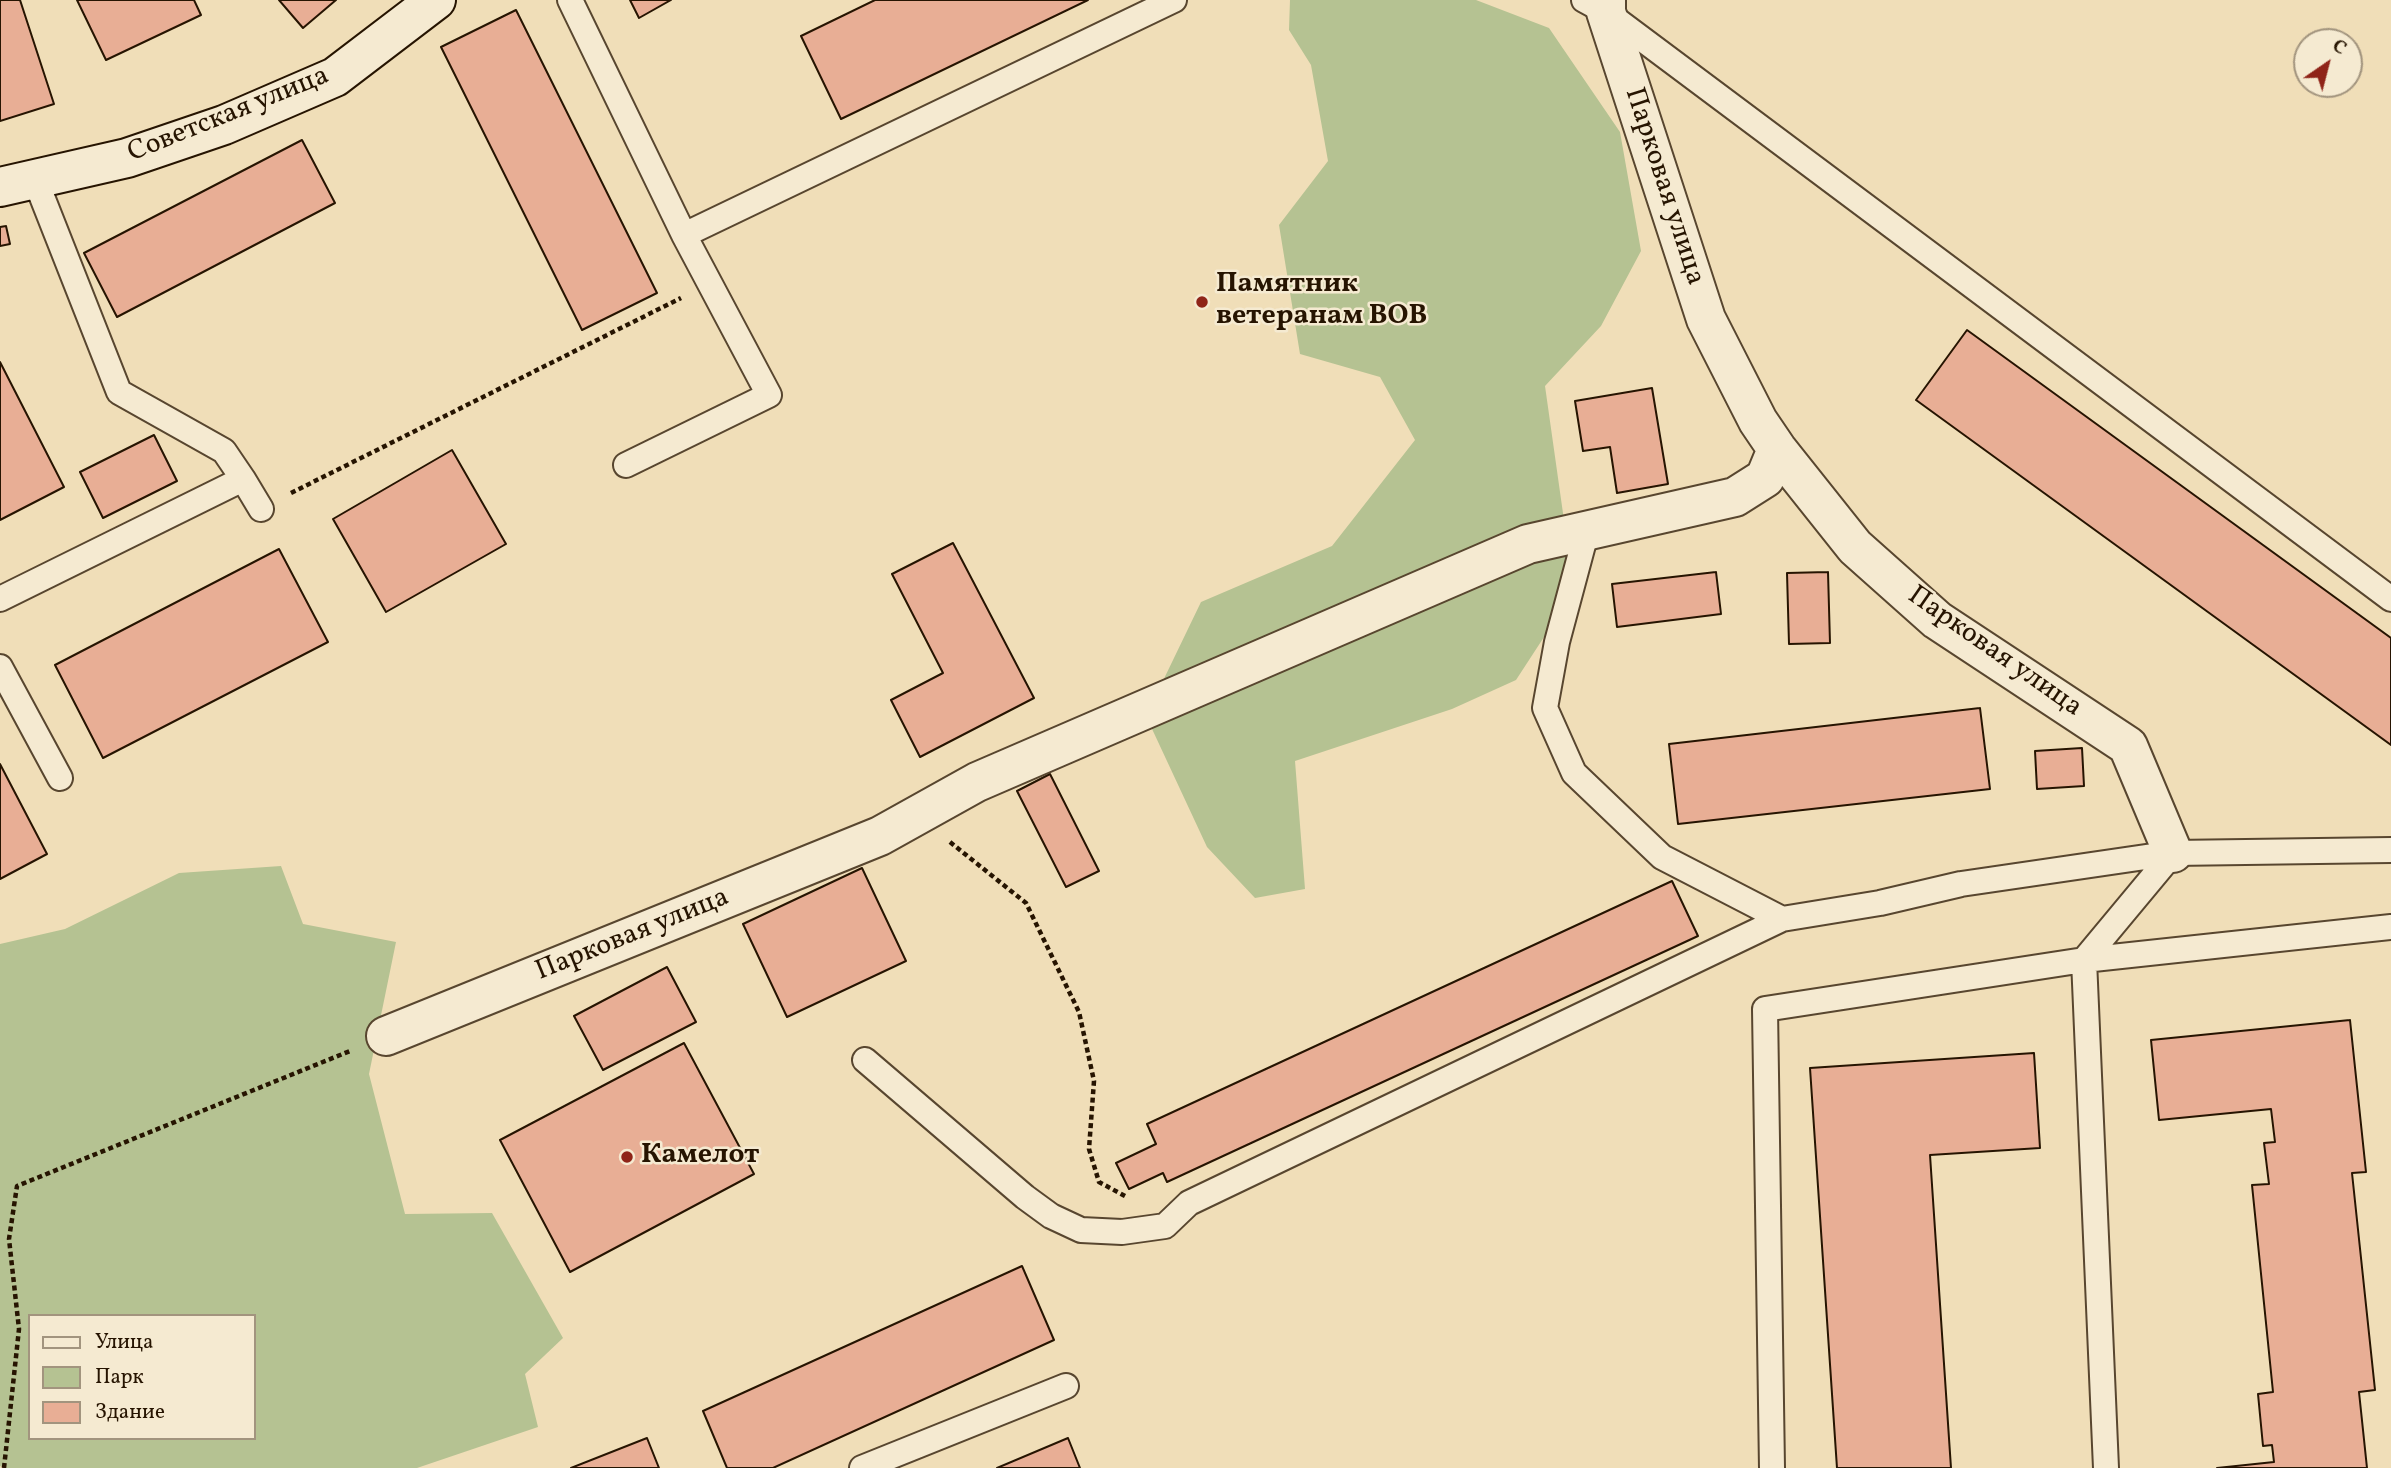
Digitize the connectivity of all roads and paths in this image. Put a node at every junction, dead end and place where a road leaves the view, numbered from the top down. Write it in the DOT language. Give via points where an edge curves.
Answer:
graph roads {
  1 [pos="436,0"];
  2 [pos="570,0"];
  3 [pos="1174,0"];
  4 [pos="1599,4"];
  5 [pos="18,183"];
  6 [pos="684,235"];
  7 [pos="710,284"];
  8 [pos="1777,449"];
  9 [pos="626,465"];
  10 [pos="243,479"];
  11 [pos="261,509"];
  12 [pos="1587,530"];
  13 [pos="0,599"];
  14 [pos="2391,599"];
  15 [pos="0,667"];
  16 [pos="60,778"];
  17 [pos="918,815"];
  18 [pos="2391,850"];
  19 [pos="2173,853"];
  20 [pos="1782,919"];
  21 [pos="2391,927"];
  22 [pos="2084,960"];
  23 [pos="386,1036"];
  24 [pos="865,1060"];
  25 [pos="1174,1217"];
  26 [pos="1066,1386"];
  27 [pos="4,1468"];
  28 [pos="862,1468"];
  29 [pos="1772,1468"];
  30 [pos="2106,1468"];
  1 -- 5 [label="street, Советская улица" via="335,76 224,125 128,158"];
  2 -- 6 [label="lane"];
  3 -- 6 [label="lane"];
  4 -- 8 [label="street, Парковая улица" via="1706,319"];
  4 -- 14 [label="lane"];
  5 -- 10 [label="lane" via="119,392 224,451"];
  6 -- 7 [label="lane"];
  7 -- 9 [label="lane" via="769,395"];
  7 -- 11 [label="path"];
  8 -- 12 [label="street, Парковая улица" via="1765,478 1735,496"];
  8 -- 19 [label="street, Парковая улица" via="1855,547 1937,620 2129,746"];
  10 -- 11 [label="lane"];
  10 -- 13 [label="lane"];
  12 -- 17 [label="street, Парковая улица" via="1528,544 977,782"];
  12 -- 20 [label="lane" via="1545,708 1574,773 1662,857"];
  15 -- 16 [label="lane"];
  17 -- 23 [label="street, Парковая улица" via="880,836"];
  17 -- 25 [label="path" via="1027,903 1079,1012 1094,1081 1089,1149 1099,1182"];
  18 -- 19 [label="lane"];
  19 -- 20 [label="lane" via="1961,884"];
  19 -- 22 [label="lane"];
  20 -- 25 [label="lane" via="1189,1203"];
  21 -- 22 [label="lane"];
  22 -- 29 [label="lane" via="1765,1009"];
  22 -- 30 [label="lane"];
  23 -- 27 [label="path" via="17,1186 9,1239 19,1329"];
  24 -- 25 [label="lane" via="1051,1216 1081,1230 1122,1232 1165,1226"];
  26 -- 28 [label="lane"];
}
